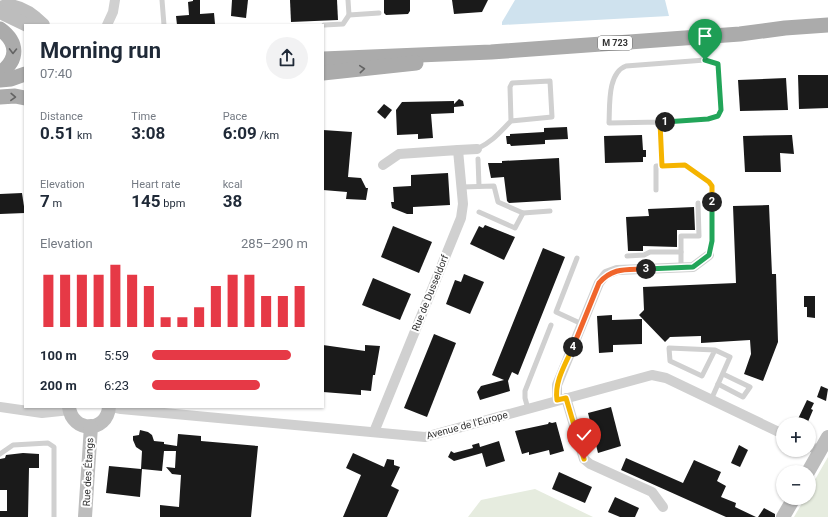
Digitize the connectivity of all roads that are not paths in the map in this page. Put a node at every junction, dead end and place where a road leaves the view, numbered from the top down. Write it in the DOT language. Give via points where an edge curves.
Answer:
graph roads {
  1 [pos="115,0"];
  2 [pos="162,0"];
  3 [pos="348,0"];
  4 [pos="0,8"];
  5 [pos="0,12"];
  6 [pos="379,13"];
  7 [pos="349,15"];
  8 [pos="25,24"];
  9 [pos="42,24"];
  10 [pos="107,24"];
  11 [pos="164,24"];
  12 [pos="324,25"];
  13 [pos="828,25"];
  14 [pos="0,29"];
  15 [pos="828,33"];
  16 [pos="740,34"];
  17 [pos="491,52"];
  18 [pos="324,58"];
  19 [pos="324,72"];
  20 [pos="0,73"];
  21 [pos="24,74"];
  22 [pos="0,80"];
  23 [pos="0,97"];
  24 [pos="24,98"];
  25 [pos="511,120"];
  26 [pos="660,122"];
  27 [pos="458,150"];
  28 [pos="477,154"];
  29 [pos="383,165"];
  30 [pos="662,166"];
  31 [pos="479,186"];
  32 [pos="462,187"];
  33 [pos="656,190"];
  34 [pos="698,203"];
  35 [pos="550,211"];
  36 [pos="479,212"];
  37 [pos="523,213"];
  38 [pos="681,252"];
  39 [pos="709,255"];
  40 [pos="627,256"];
  41 [pos="577,258"];
  42 [pos="681,267"];
  43 [pos="582,324"];
  44 [pos="551,325"];
  45 [pos="715,350"];
  46 [pos="723,374"];
  47 [pos="718,384"];
  48 [pos="562,399"];
  49 [pos="711,400"];
  50 [pos="0,407"];
  51 [pos="110,408"];
  52 [pos="116,408"];
  53 [pos="69,409"];
  54 [pos="528,409"];
  55 [pos="91,426"];
  56 [pos="776,431"];
  57 [pos="374,432"];
  58 [pos="828,437"];
  59 [pos="816,447"];
  60 [pos="0,454"];
  61 [pos="790,505"];
  62 [pos="663,506"];
  63 [pos="54,517"];
  64 [pos="85,517"];
  65 [pos="783,517"];
  1 -- 10 [label="street"];
  2 -- 11 [label="lane"];
  3 -- 7 [label="lane"];
  4 -- 9 [label="main road" via="15,7"];
  5 -- 8 [label="main road"];
  6 -- 7 [label="lane"];
  7 -- 12 [label="lane" via="343,24"];
  13 -- 16 [label="main road, M 723"];
  14 -- 20 [label="main road, one-way" via="12,41 15,49 10,64"];
  15 -- 16 [label="main road, M 723"];
  16 -- 17 [label="main road, M 723"];
  17 -- 18 [label="main road, M 723"];
  19 -- 17 [label="main road, M 723, one-way" via="394,66"];
  21 -- 22 [label="main road"];
  23 -- 24 [label="main road, one-way"];
  25 -- 25 [label="lane" via="512,83 550,81 552,117"];
  25 -- 28 [label="lane" via="498,136"];
  26 -- 26 [label="lane" via="702,120 718,116 721,110 718,64 705,60 620,68 613,77 609,123"];
  26 -- 30 [label="lane"];
  27 -- 28 [label="street"];
  27 -- 29 [label="street" via="399,154"];
  27 -- 32 [label="street, Rue de Dusseldorf"];
  28 -- 31 [label="lane"];
  30 -- 33 [label="lane" via="656,166"];
  30 -- 39 [label="lane" via="685,165 712,186 712,241"];
  31 -- 32 [label="lane"];
  31 -- 37 [label="lane" via="494,186 498,202"];
  32 -- 57 [label="street, Rue de Dusseldorf" via="461,218"];
  34 -- 38 [label="lane" via="699,236 681,236"];
  35 -- 37 [label="lane"];
  36 -- 37 [label="lane" via="515,228"];
  38 -- 40 [label="lane" via="650,252"];
  38 -- 42 [label="lane"];
  39 -- 42 [label="street" via="693,267"];
  41 -- 43 [label="lane" via="556,312"];
  42 -- 43 [label="street" via="617,270 606,274 599,283"];
  43 -- 48 [label="street" via="557,385"];
  44 -- 54 [label="lane" via="525,391"];
  45 -- 45 [label="lane" via="702,376 670,361 669,348"];
  45 -- 46 [label="lane" via="730,357"];
  46 -- 47 [label="lane"];
  46 -- 47 [label="lane" via="750,387 743,397"];
  47 -- 49 [label="lane"];
  48 -- 49 [label="street, Avenue de l'Europe" via="652,376 666,378"];
  48 -- 54 [label="street, Avenue de l'Europe"];
  48 -- 62 [label="street" via="584,459 652,492"];
  49 -- 56 [label="street, Avenue de l'Europe"];
  50 -- 53 [label="street" via="42,413"];
  51 -- 55 [label="main road" via="105,419"];
  52 -- 57 [label="street, Avenue de l'Europe"];
  53 -- 55 [label="main road" via="75,422"];
  54 -- 57 [label="street, Avenue de l'Europe" via="425,437"];
  55 -- 64 [label="main road, Rue des Étangs"];
  58 -- 59 [label="main road"];
  60 -- 63 [label="lane" via="13,445 48,443 54,447"];
  61 -- 65 [label="main road"];
}
